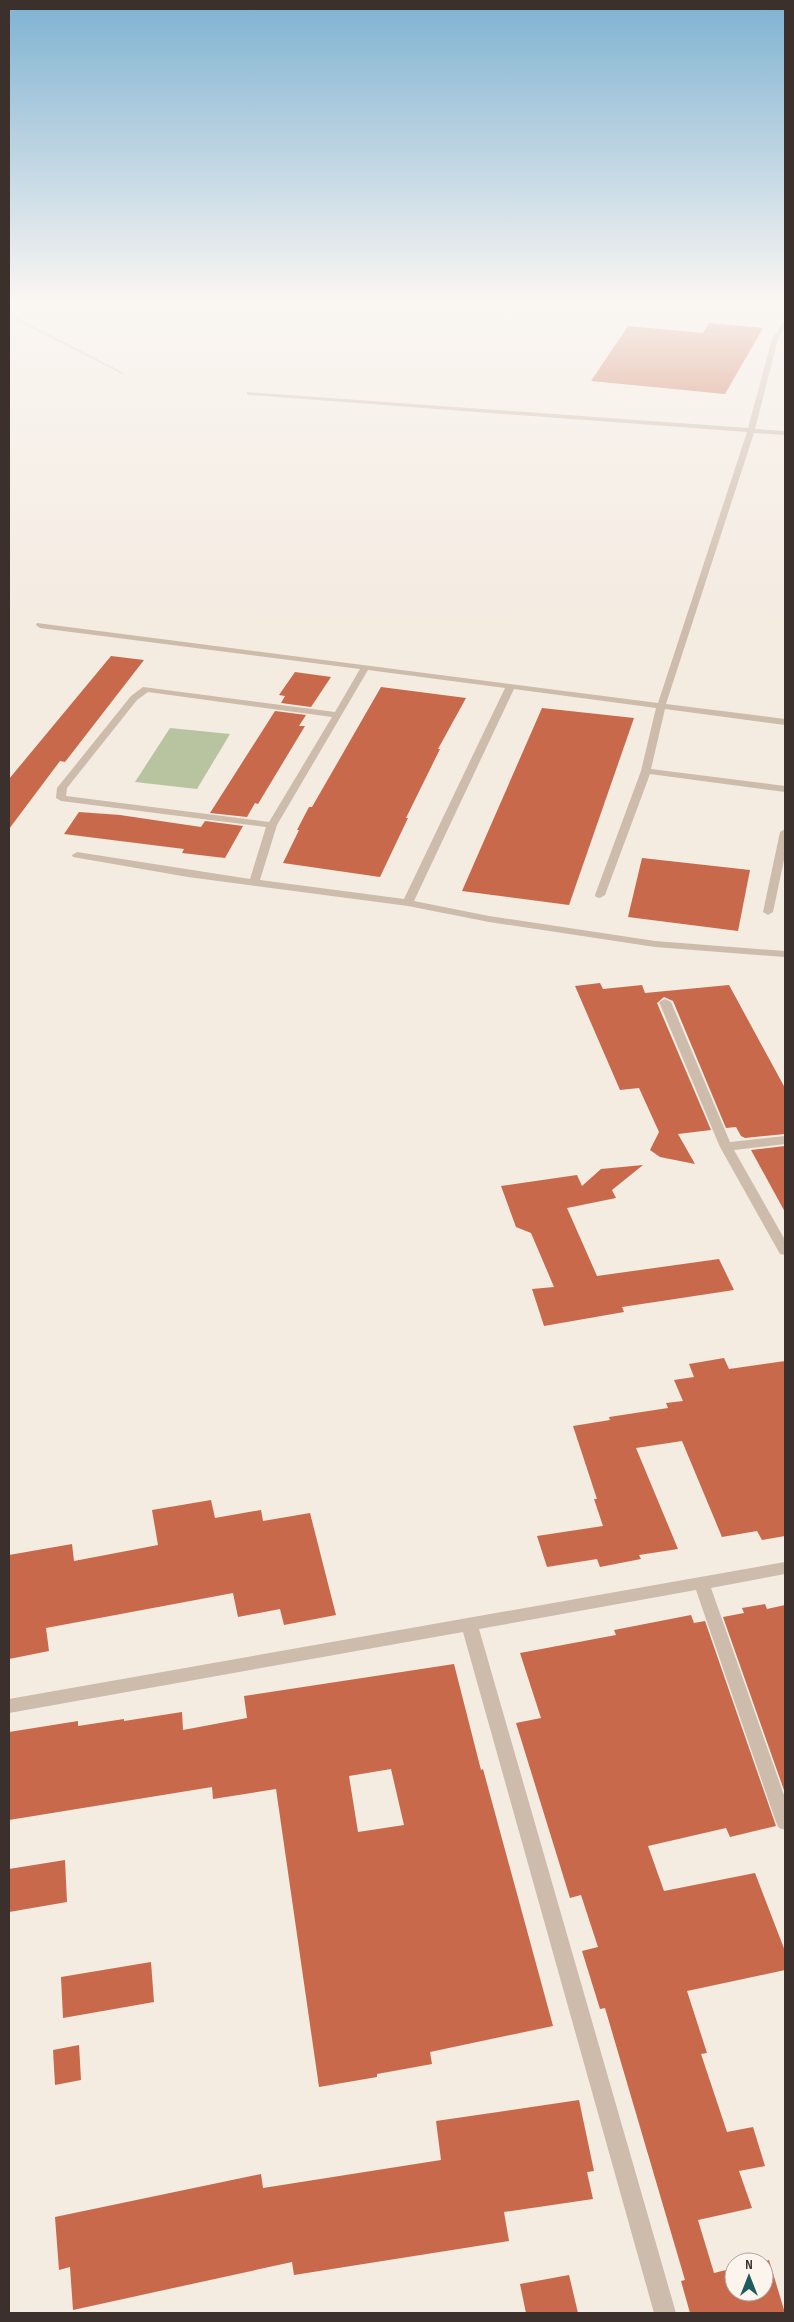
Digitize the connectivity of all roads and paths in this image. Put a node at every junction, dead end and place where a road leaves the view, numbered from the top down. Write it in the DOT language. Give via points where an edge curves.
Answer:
graph roads {
  1 [pos="465,408"];
  2 [pos="756,408"];
  3 [pos="750,430"];
  4 [pos="785,433"];
  5 [pos="40,625"];
  6 [pos="366,667"];
  7 [pos="511,686"];
  8 [pos="661,706"];
  9 [pos="337,715"];
  10 [pos="785,722"];
  11 [pos="646,772"];
  12 [pos="785,789"];
  13 [pos="272,825"];
  14 [pos="785,832"];
  15 [pos="77,855"];
  16 [pos="254,882"];
  17 [pos="600,895"];
  18 [pos="408,902"];
  19 [pos="768,912"];
  20 [pos="785,954"];
  21 [pos="665,1002"];
  22 [pos="785,1140"];
  23 [pos="726,1147"];
  24 [pos="785,1250"];
  25 [pos="785,1568"];
  26 [pos="701,1583"];
  27 [pos="469,1624"];
  28 [pos="9,1706"];
  29 [pos="785,1822"];
  30 [pos="665,2313"];
  1 -- 3 [label="street"];
  2 -- 3 [label="street"];
  3 -- 4 [label="street"];
  3 -- 8 [label="street"];
  5 -- 6 [label="street"];
  6 -- 7 [label="street"];
  6 -- 9 [label="street"];
  7 -- 8 [label="street"];
  7 -- 18 [label="street"];
  8 -- 10 [label="street"];
  8 -- 11 [label="street"];
  9 -- 13 [label="street"];
  9 -- 13 [label="street" via="146,689 134,698 62,788 61,798"];
  11 -- 12 [label="street"];
  11 -- 17 [label="street"];
  13 -- 16 [label="street"];
  14 -- 19 [label="street"];
  15 -- 16 [label="street"];
  16 -- 18 [label="street"];
  18 -- 20 [label="street" via="489,919 655,944"];
  21 -- 23 [label="street"];
  22 -- 23 [label="street"];
  23 -- 24 [label="street"];
  25 -- 26 [label="street"];
  26 -- 27 [label="street"];
  26 -- 29 [label="street"];
  27 -- 28 [label="street"];
  27 -- 30 [label="street"];
}
